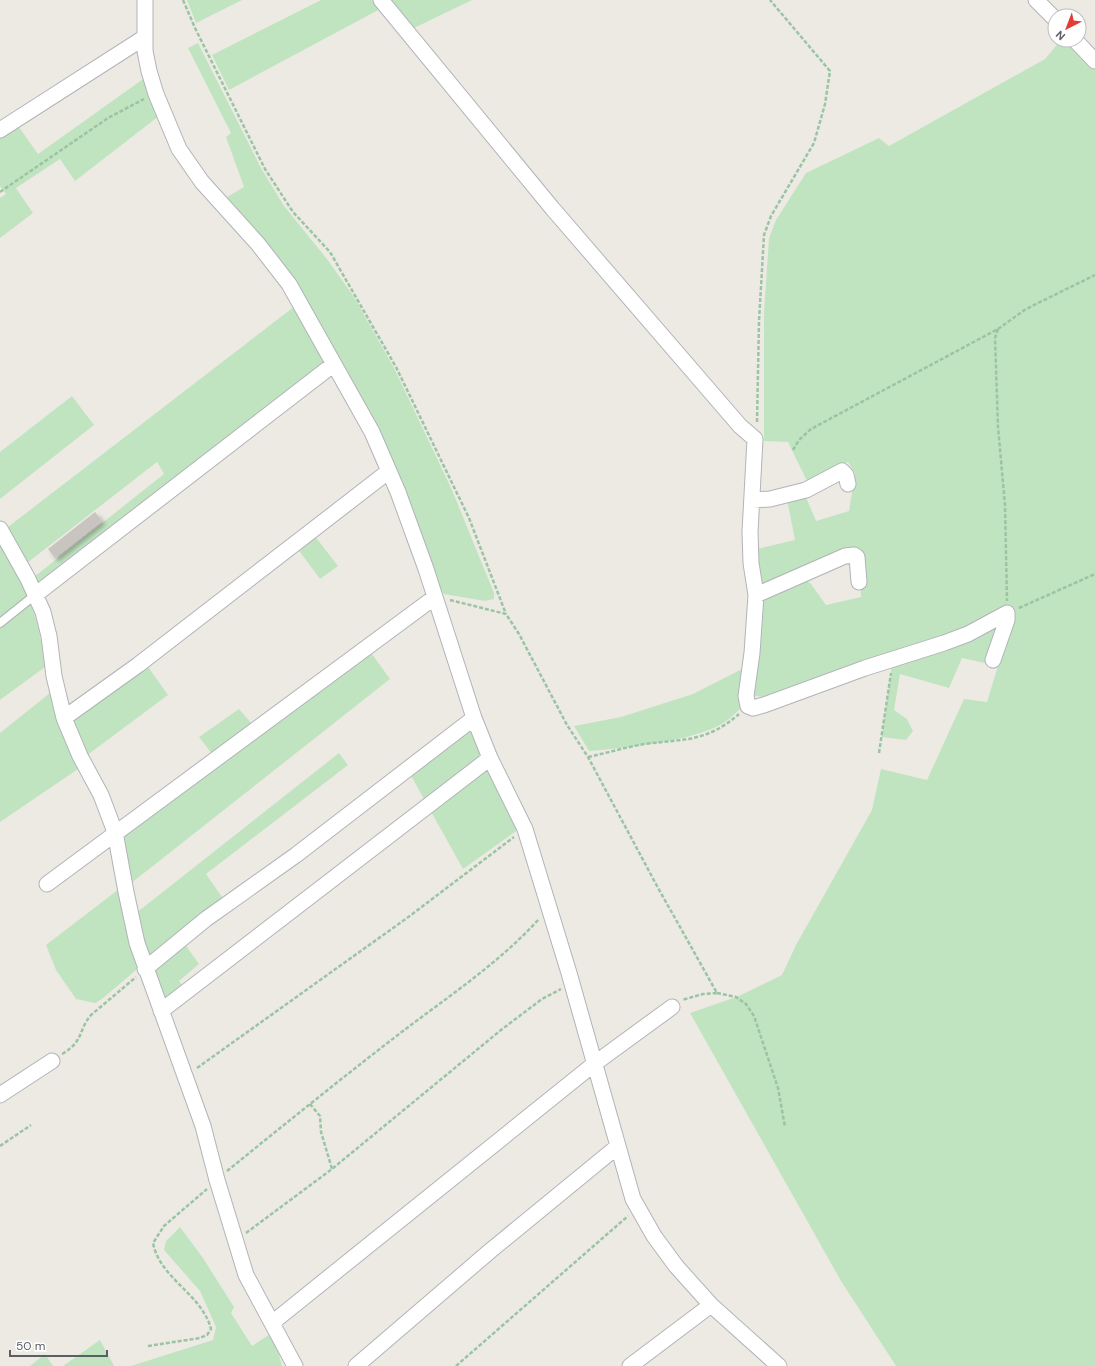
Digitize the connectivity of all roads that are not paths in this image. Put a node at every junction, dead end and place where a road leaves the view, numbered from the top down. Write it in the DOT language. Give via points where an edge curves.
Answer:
graph roads {
  1 [pos="145,0"];
  2 [pos="381,0"];
  3 [pos="1036,0"];
  4 [pos="1047,11"];
  5 [pos="144,38"];
  6 [pos="1083,48"];
  7 [pos="1095,61"];
  8 [pos="0,130"];
  9 [pos="334,364"];
  10 [pos="389,471"];
  11 [pos="848,484"];
  12 [pos="753,500"];
  13 [pos="0,529"];
  14 [pos="859,582"];
  15 [pos="35,595"];
  16 [pos="756,595"];
  17 [pos="435,596"];
  18 [pos="0,623"];
  19 [pos="993,660"];
  20 [pos="64,718"];
  21 [pos="474,718"];
  22 [pos="490,758"];
  23 [pos="116,832"];
  24 [pos="47,884"];
  25 [pos="145,969"];
  26 [pos="672,1007"];
  27 [pos="161,1011"];
  28 [pos="52,1061"];
  29 [pos="594,1064"];
  30 [pos="0,1095"];
  31 [pos="618,1146"];
  32 [pos="710,1305"];
  33 [pos="272,1323"];
  34 [pos="770,1363"];
  35 [pos="295,1366"];
  36 [pos="356,1366"];
  37 [pos="630,1366"];
  1 -- 5 [label="street"];
  2 -- 12 [label="street" via="582,243 740,426 755,439"];
  3 -- 4 [label="street"];
  5 -- 8 [label="street"];
  5 -- 9 [label="street" via="149,71 156,94 170,129 190,166 283,275"];
  6 -- 7 [label="street"];
  9 -- 10 [label="street" via="372,432"];
  9 -- 15 [label="street"];
  10 -- 17 [label="street"];
  10 -- 20 [label="street" via="138,665"];
  11 -- 12 [label="street" via="846,474 842,471 806,490 770,499"];
  12 -- 16 [label="street" via="750,548"];
  13 -- 15 [label="street"];
  14 -- 16 [label="street" via="857,557 845,556"];
  15 -- 18 [label="lane"];
  15 -- 20 [label="street" via="48,629 54,676"];
  16 -- 19 [label="street" via="746,696 748,706 752,708 968,634 1007,613"];
  17 -- 21 [label="street"];
  17 -- 23 [label="street"];
  20 -- 23 [label="street"];
  21 -- 22 [label="street"];
  21 -- 25 [label="street" via="296,855 206,919"];
  22 -- 27 [label="street"];
  22 -- 29 [label="street" via="525,829 550,907"];
  23 -- 24 [label="street"];
  23 -- 25 [label="street" via="131,919"];
  25 -- 27 [label="street"];
  26 -- 29 [label="street"];
  27 -- 33 [label="street" via="203,1126 217,1180 250,1283"];
  28 -- 30 [label="street"];
  29 -- 31 [label="street"];
  29 -- 33 [label="street"];
  31 -- 32 [label="street" via="633,1199 654,1236"];
  31 -- 36 [label="street"];
  32 -- 34 [label="street"];
  32 -- 37 [label="street"];
  33 -- 35 [label="street"];
}
